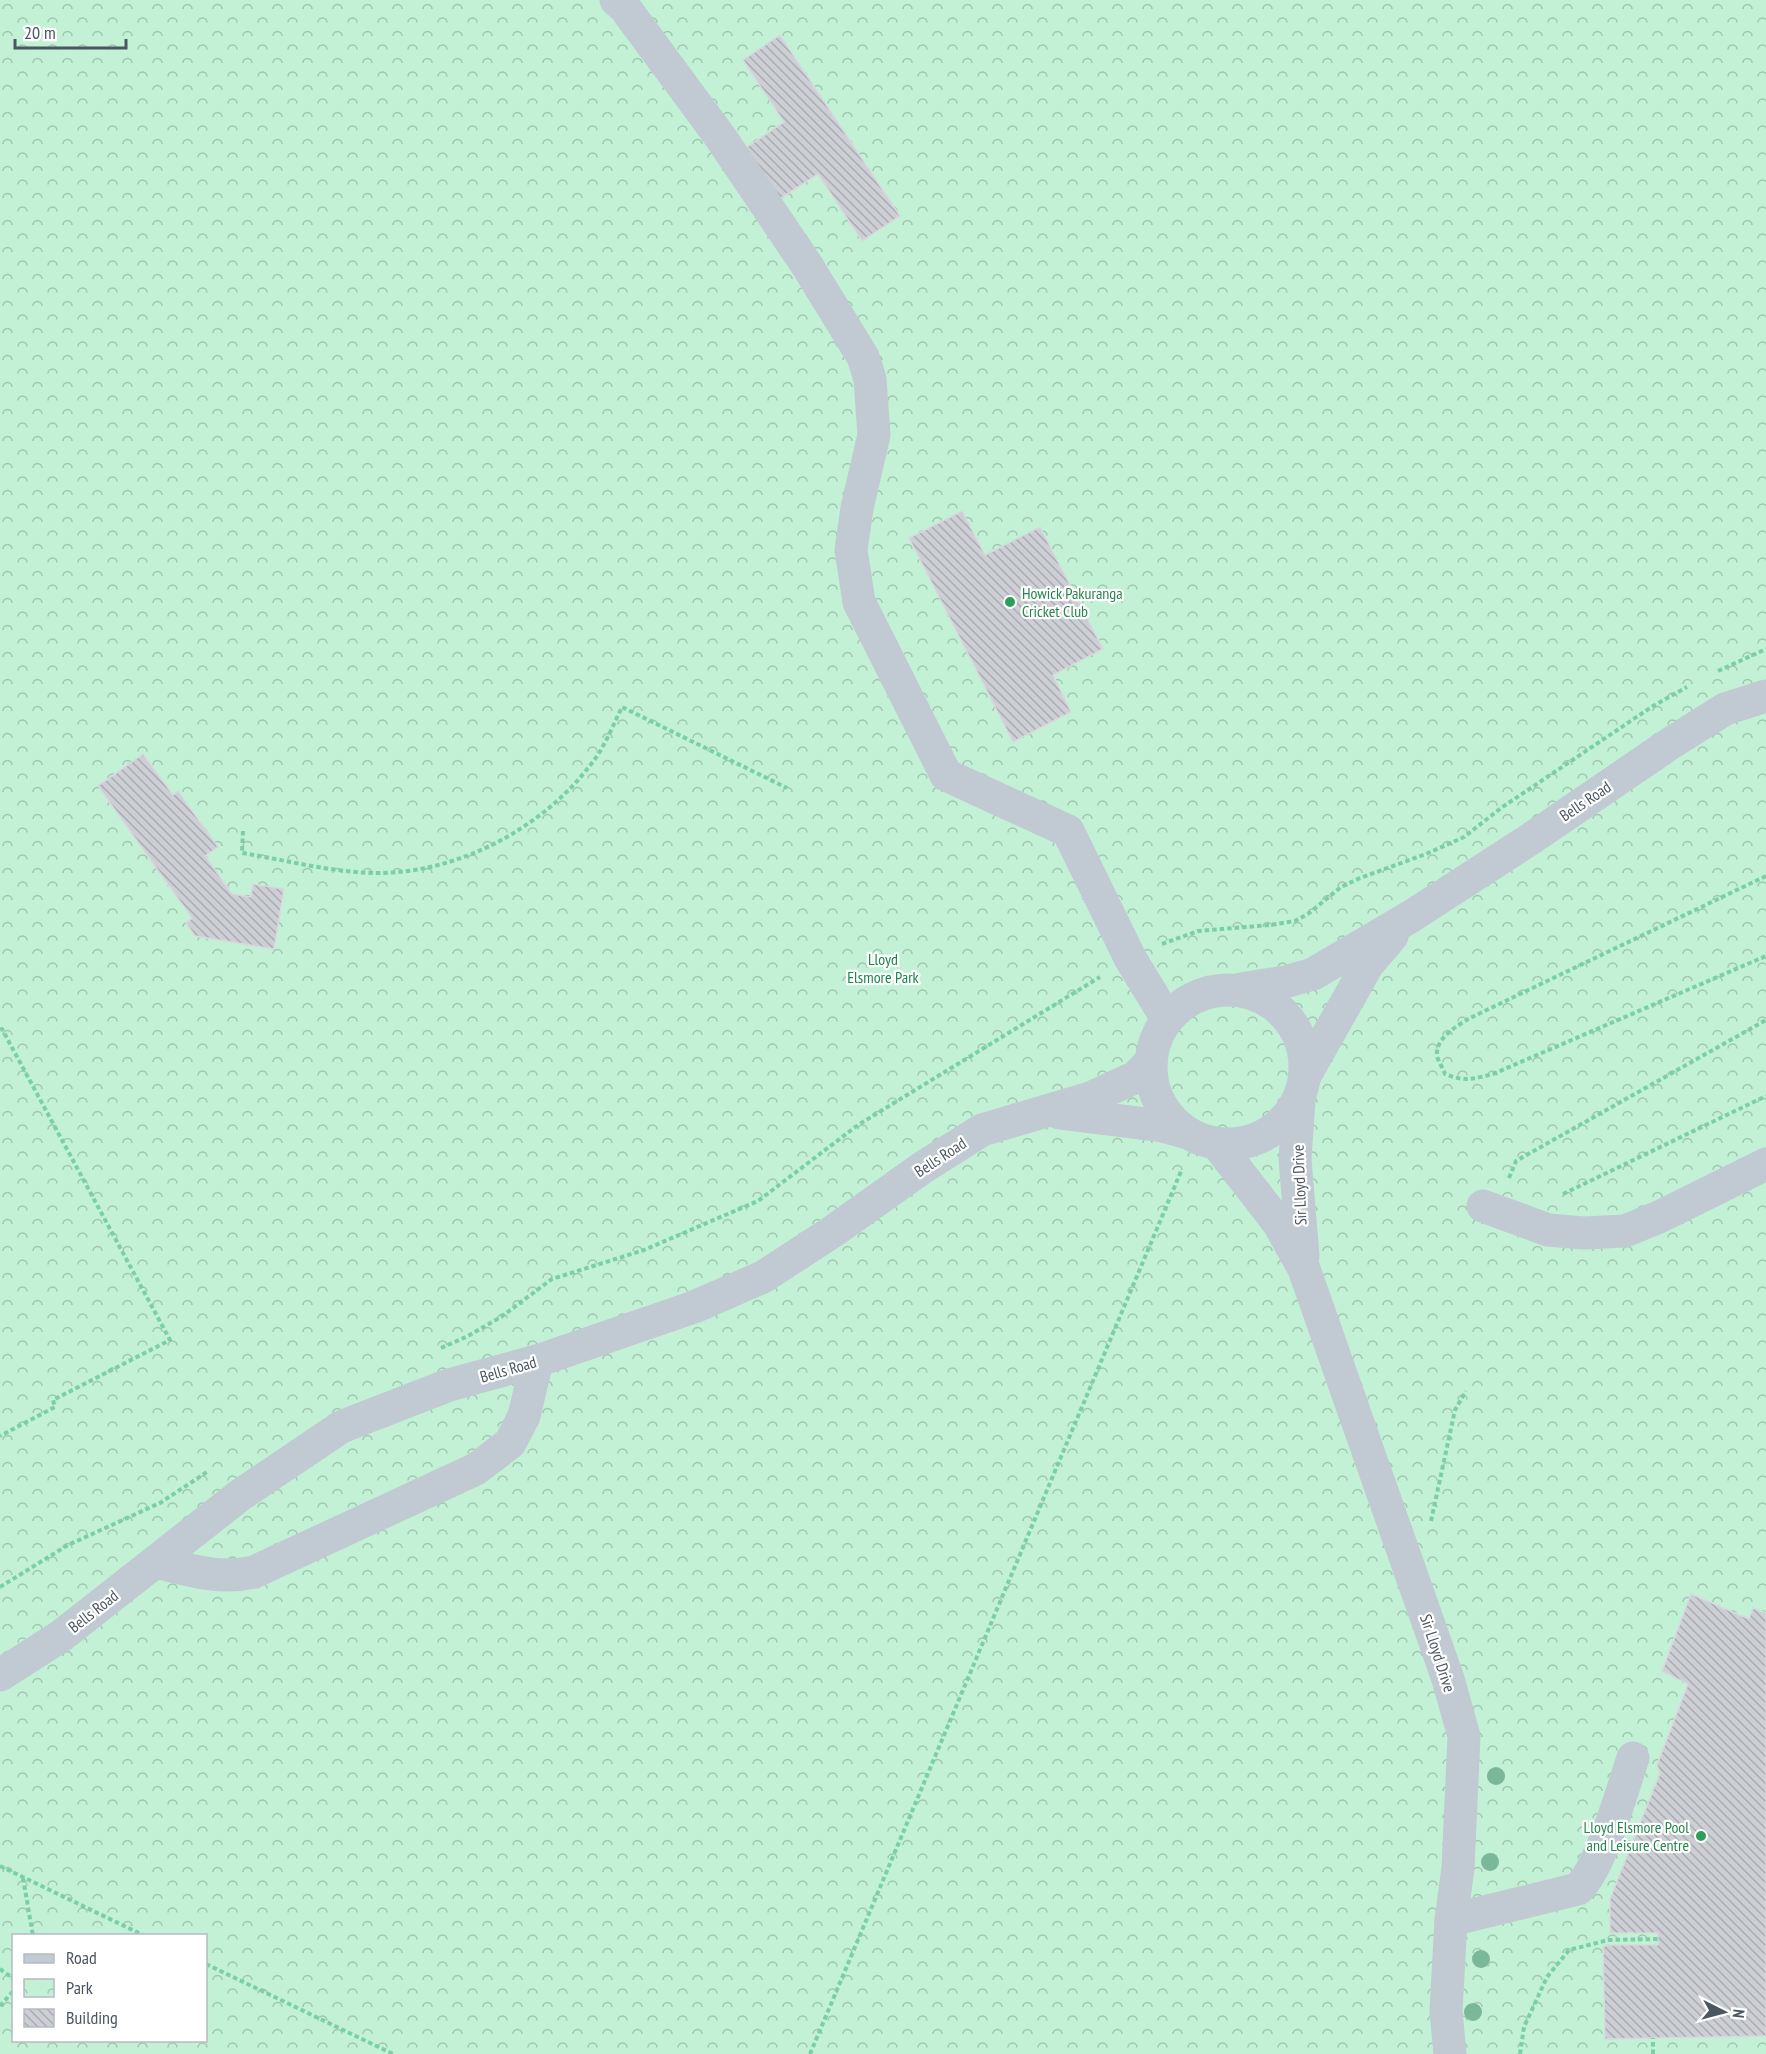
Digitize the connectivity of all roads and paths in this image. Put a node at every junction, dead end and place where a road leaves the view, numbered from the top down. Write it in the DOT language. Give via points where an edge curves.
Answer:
graph roads {
  1 [pos="616,0"];
  2 [pos="1766,649"];
  3 [pos="1713,674"];
  4 [pos="1693,684"];
  5 [pos="1766,696"];
  6 [pos="787,788"];
  7 [pos="243,831"];
  8 [pos="1766,876"];
  9 [pos="1410,917"];
  10 [pos="1766,956"];
  11 [pos="1130,958"];
  12 [pos="1241,989"];
  13 [pos="1167,1019"];
  14 [pos="1766,1020"];
  15 [pos="0,1030"];
  16 [pos="1151,1061"];
  17 [pos="1303,1087"];
  18 [pos="1766,1096"];
  19 [pos="1042,1112"];
  20 [pos="1200,1138"];
  21 [pos="1766,1164"];
  22 [pos="1495,1196"];
  23 [pos="1554,1197"];
  24 [pos="1304,1269"];
  25 [pos="436,1350"];
  26 [pos="537,1361"];
  27 [pos="1466,1391"];
  28 [pos="0,1436"];
  29 [pos="216,1466"];
  30 [pos="156,1562"];
  31 [pos="1409,1568"];
  32 [pos="0,1587"];
  33 [pos="0,1675"];
  34 [pos="1633,1758"];
  35 [pos="0,1866"];
  36 [pos="23,1877"];
  37 [pos="1451,1920"];
  38 [pos="33,1934"];
  39 [pos="143,1934"];
  40 [pos="1658,1939"];
  41 [pos="207,1965"];
  42 [pos="12,1992"];
  43 [pos="0,2006"];
  44 [pos="1653,2038"];
  45 [pos="393,2054"];
  46 [pos="810,2054"];
  47 [pos="1449,2054"];
  48 [pos="1520,2054"];
  49 [pos="1653,2054"];
  1 -- 11 [label="street" via="721,138 863,357 870,380 874,435 851,550 859,602 946,775 1068,831"];
  2 -- 3 [label="path"];
  4 -- 11 [label="path" via="1644,712 1464,837 1341,887 1295,921 1198,931"];
  5 -- 9 [label="street, Bells Road" via="1725,709"];
  6 -- 7 [label="path" via="622,707 598,755 556,801 493,845 459,858 417,869 378,873 325,867 242,853"];
  8 -- 10 [label="path" via="1470,1018 1451,1029 1438,1046 1437,1057 1445,1074 1458,1079 1493,1074"];
  9 -- 12 [label="street, Bells Road" via="1313,975"];
  9 -- 17 [label="street, Bells Road" via="1368,964"];
  11 -- 13 [label="street"];
  11 -- 25 [label="path" via="858,1125 758,1201 644,1250 552,1280 501,1317"];
  12 -- 13 [label="street" via="1200,994"];
  12 -- 17 [label="street" via="1281,1008 1296,1027 1305,1050"];
  13 -- 16 [label="street" via="1156,1039"];
  14 -- 22 [label="path" via="1516,1161"];
  15 -- 28 [label="path" via="170,1340 53,1400 55,1407"];
  16 -- 19 [label="street, Bells Road" via="1136,1077 1120,1085"];
  16 -- 20 [label="street" via="1153,1084 1161,1105 1176,1124"];
  17 -- 20 [label="street" via="1284,1122 1262,1137 1241,1144"];
  17 -- 24 [label="street, Sir Lloyd Drive" via="1295,1159"];
  18 -- 23 [label="path"];
  19 -- 20 [label="street, Bells Road" via="1142,1122"];
  19 -- 26 [label="street, Bells Road" via="982,1131 764,1277 694,1307"];
  20 -- 24 [label="street, Sir Lloyd Drive" via="1279,1224"];
  20 -- 46 [label="path"];
  21 -- 22 [label="street" via="1624,1231 1548,1230"];
  24 -- 31 [label="street, Sir Lloyd Drive"];
  26 -- 30 [label="street, Bells Road" via="449,1385 341,1427 239,1496"];
  26 -- 30 [label="street" via="524,1416 510,1443 476,1469 254,1572 213,1576"];
  27 -- 31 [label="path" via="1455,1410 1433,1514"];
  29 -- 32 [label="path" via="160,1503 68,1545"];
  30 -- 33 [label="street, Bells Road" via="61,1636"];
  31 -- 37 [label="street, Sir Lloyd Drive" via="1464,1736 1458,1868"];
  34 -- 37 [label="street" via="1595,1865 1578,1889"];
  35 -- 36 [label="path"];
  36 -- 38 [label="path"];
  36 -- 39 [label="path"];
  37 -- 47 [label="street, Sir Lloyd Drive" via="1446,2011"];
  40 -- 48 [label="path" via="1608,1940 1569,1950 1547,1977 1524,2027"];
  41 -- 45 [label="path"];
  42 -- 43 [label="path"];
  44 -- 49 [label="path"];
}
